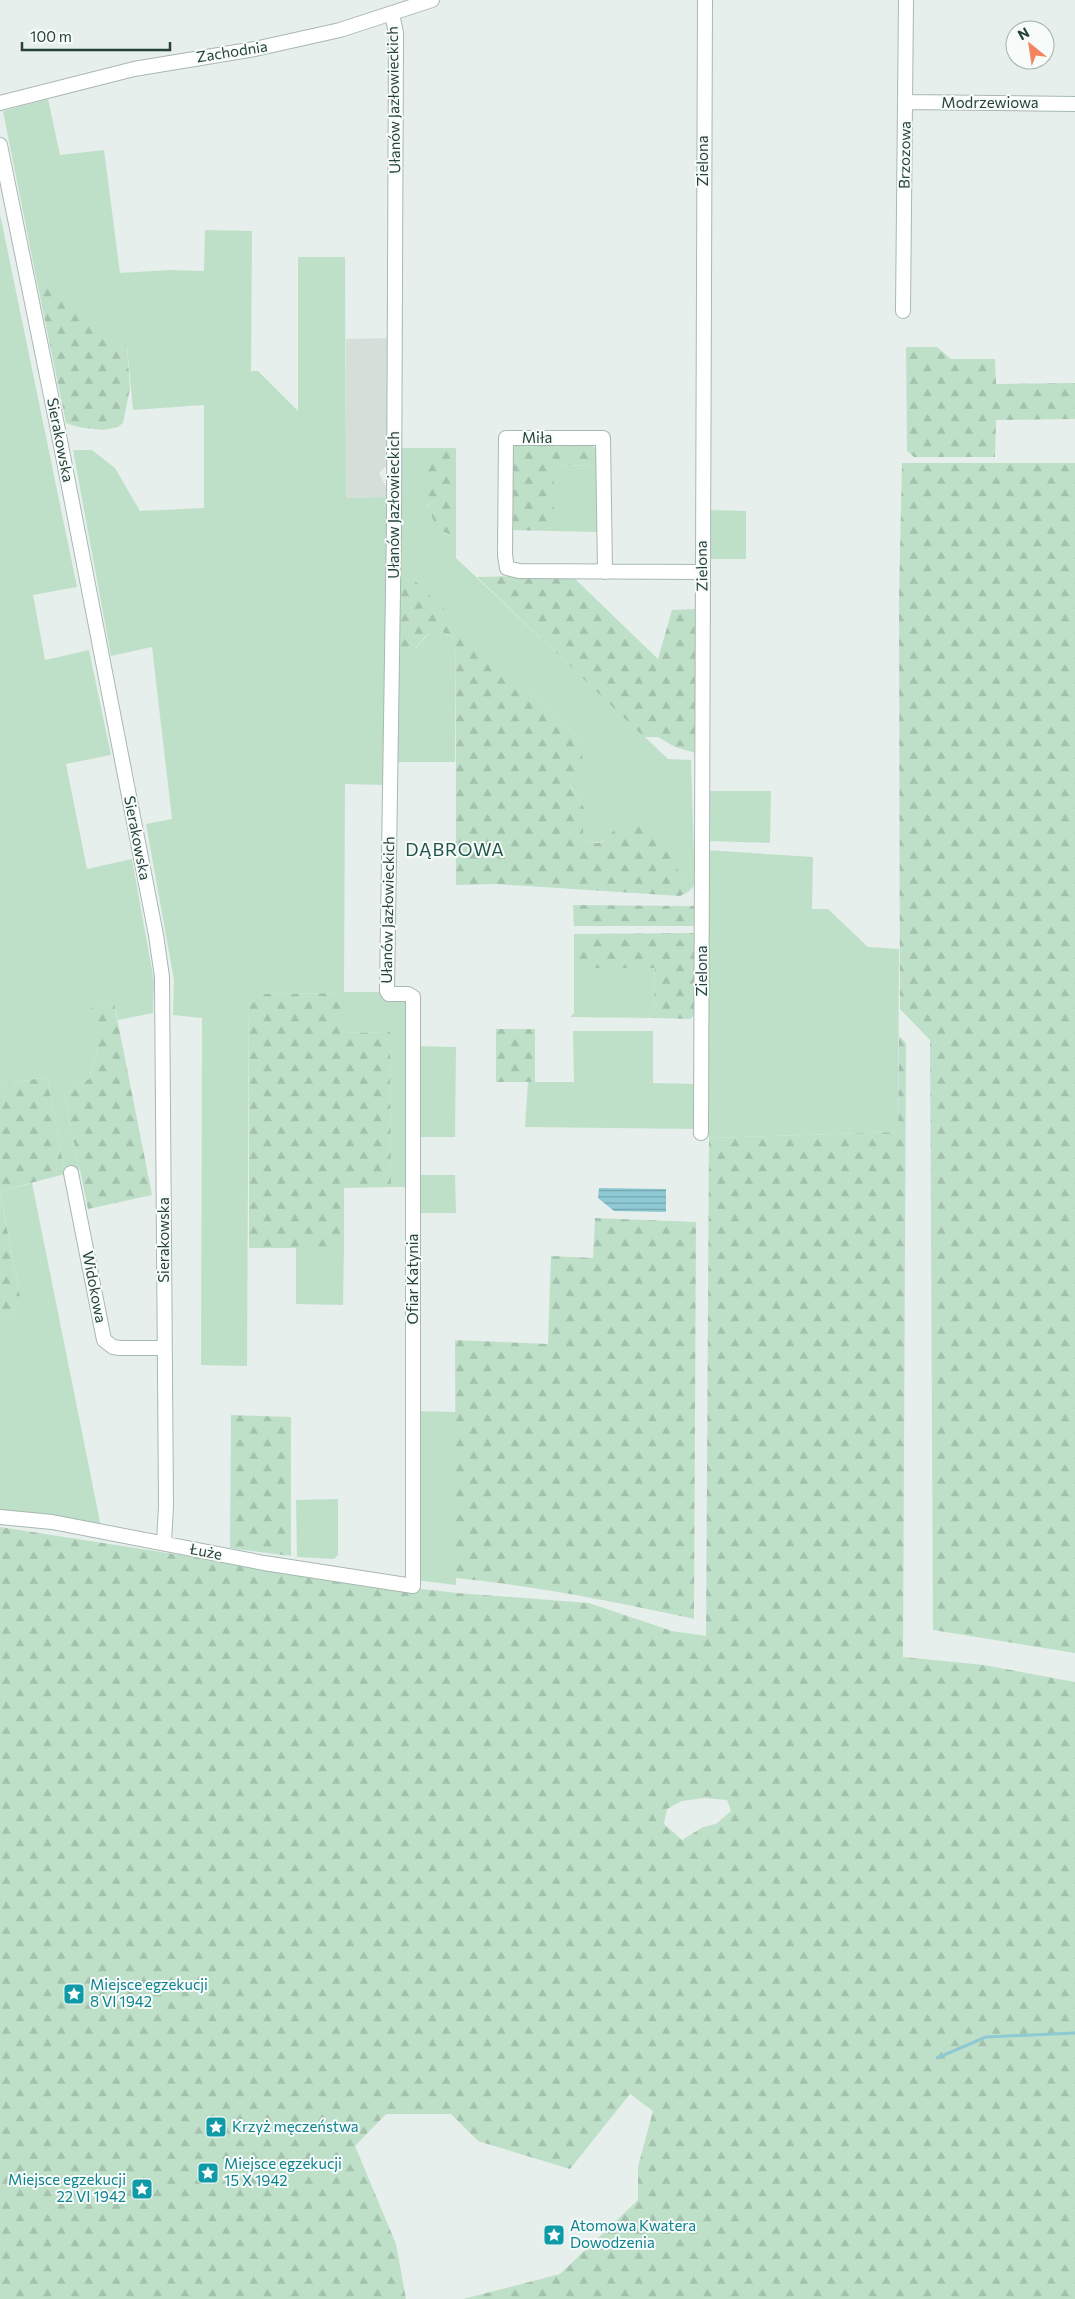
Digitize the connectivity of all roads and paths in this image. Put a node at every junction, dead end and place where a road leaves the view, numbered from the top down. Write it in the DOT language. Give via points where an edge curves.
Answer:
graph roads {
  1 [pos="432,0"];
  2 [pos="705,0"];
  3 [pos="906,0"];
  4 [pos="392,14"];
  5 [pos="0,102"];
  6 [pos="905,102"];
  7 [pos="1075,104"];
  8 [pos="0,145"];
  9 [pos="903,311"];
  10 [pos="604,572"];
  11 [pos="702,572"];
  12 [pos="390,994"];
  13 [pos="701,1133"];
  14 [pos="71,1172"];
  15 [pos="164,1348"];
  16 [pos="0,1517"];
  17 [pos="164,1542"];
  18 [pos="413,1586"];
  1 -- 4 [label="street, Zachodnia"];
  2 -- 11 [label="street, Zielona"];
  3 -- 6 [label="street, Brzozowa"];
  4 -- 5 [label="street, Zachodnia" via="314,36 134,69"];
  4 -- 12 [label="street, Ułanów Jazłowieckich" via="396,43 394,523 387,991"];
  6 -- 7 [label="street, Modrzewiowa"];
  6 -- 9 [label="street, Brzozowa"];
  8 -- 15 [label="street, Sierakowska" via="162,977"];
  10 -- 10 [label="street, Miła" via="519,571 507,568 506,438 603,438"];
  10 -- 11 [label="street, Miła"];
  11 -- 13 [label="street, Zielona"];
  12 -- 18 [label="street, Ofiar Katynia" via="413,997"];
  14 -- 15 [label="street, Widokowa" via="104,1340 120,1348"];
  15 -- 17 [label="street, Sierakowska"];
  16 -- 17 [label="street, Łuże" via="52,1522"];
  17 -- 18 [label="street, Łuże" via="264,1563"];
}
